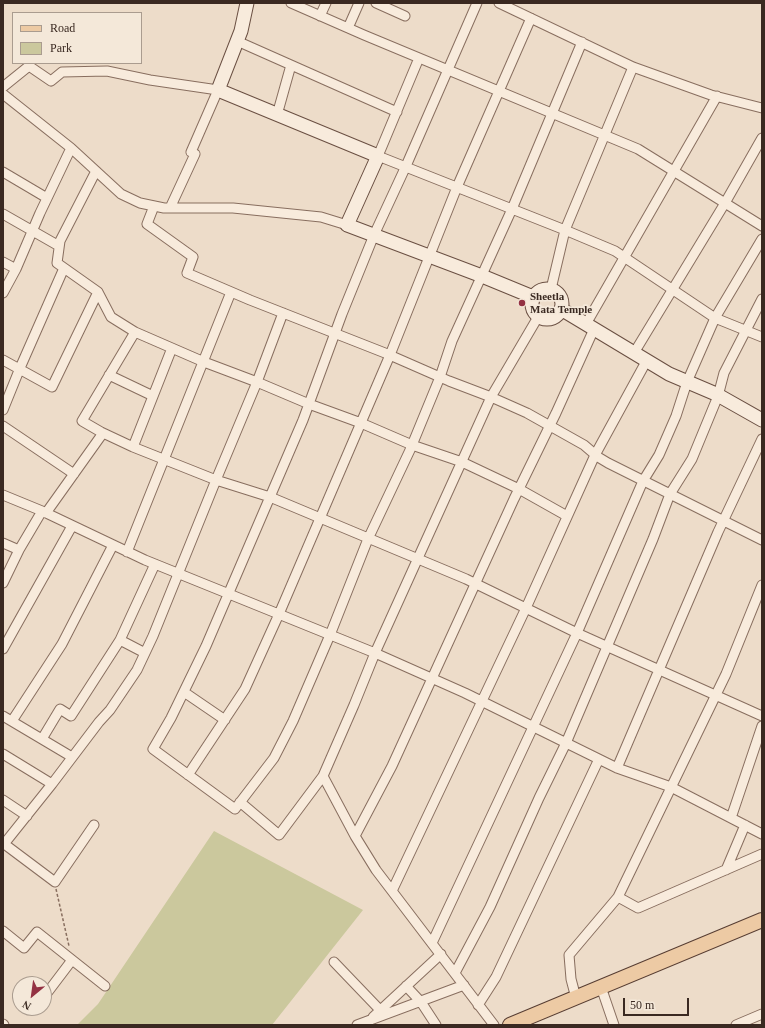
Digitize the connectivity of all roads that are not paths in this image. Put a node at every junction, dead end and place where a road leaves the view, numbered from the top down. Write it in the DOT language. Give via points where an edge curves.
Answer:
graph roads {
  1 [pos="248,3"];
  2 [pos="290,3"];
  3 [pos="326,3"];
  4 [pos="359,3"];
  5 [pos="376,3"];
  6 [pos="477,3"];
  7 [pos="499,3"];
  8 [pos="320,16"];
  9 [pos="405,16"];
  10 [pos="531,18"];
  11 [pos="348,28"];
  12 [pos="237,41"];
  13 [pos="582,42"];
  14 [pos="419,58"];
  15 [pos="291,65"];
  16 [pos="633,67"];
  17 [pos="447,70"];
  18 [pos="3,87"];
  19 [pos="218,90"];
  20 [pos="499,91"];
  21 [pos="3,94"];
  22 [pos="717,96"];
  23 [pos="762,108"];
  24 [pos="397,112"];
  25 [pos="551,113"];
  26 [pos="277,115"];
  27 [pos="604,135"];
  28 [pos="762,138"];
  29 [pos="71,148"];
  30 [pos="378,156"];
  31 [pos="406,166"];
  32 [pos="96,171"];
  33 [pos="3,172"];
  34 [pos="675,172"];
  35 [pos="457,187"];
  36 [pos="47,198"];
  37 [pos="725,202"];
  38 [pos="154,206"];
  39 [pos="170,208"];
  40 [pos="512,209"];
  41 [pos="3,214"];
  42 [pos="347,225"];
  43 [pos="762,226"];
  44 [pos="32,230"];
  45 [pos="565,230"];
  46 [pos="374,235"];
  47 [pos="762,239"];
  48 [pos="59,246"];
  49 [pos="430,256"];
  50 [pos="625,258"];
  51 [pos="3,262"];
  52 [pos="64,268"];
  53 [pos="16,269"];
  54 [pos="482,276"];
  55 [pos="551,289"];
  56 [pos="672,289"];
  57 [pos="98,292"];
  58 [pos="231,292"];
  59 [pos="3,293"];
  60 [pos="533,297"];
  61 [pos="762,299"];
  62 [pos="561,309"];
  63 [pos="283,314"];
  64 [pos="538,317"];
  65 [pos="716,318"];
  66 [pos="590,327"];
  67 [pos="746,329"];
  68 [pos="135,332"];
  69 [pos="335,334"];
  70 [pos="762,336"];
  71 [pos="172,348"];
  72 [pos="634,353"];
  73 [pos="390,355"];
  74 [pos="3,360"];
  75 [pos="647,360"];
  76 [pos="204,362"];
  77 [pos="20,368"];
  78 [pos="109,375"];
  79 [pos="440,377"];
  80 [pos="257,382"];
  81 [pos="687,382"];
  82 [pos="153,396"];
  83 [pos="718,396"];
  84 [pos="491,397"];
  85 [pos="309,404"];
  86 [pos="3,410"];
  87 [pos="762,420"];
  88 [pos="362,423"];
  89 [pos="3,426"];
  90 [pos="550,426"];
  91 [pos="103,433"];
  92 [pos="762,439"];
  93 [pos="412,445"];
  94 [pos="133,447"];
  95 [pos="595,455"];
  96 [pos="164,459"];
  97 [pos="462,462"];
  98 [pos="74,474"];
  99 [pos="216,480"];
  100 [pos="643,481"];
  101 [pos="519,489"];
  102 [pos="670,494"];
  103 [pos="3,495"];
  104 [pos="270,497"];
  105 [pos="44,512"];
  106 [pos="567,516"];
  107 [pos="320,519"];
  108 [pos="724,520"];
  109 [pos="72,526"];
  110 [pos="368,539"];
  111 [pos="762,540"];
  112 [pos="3,543"];
  113 [pos="113,545"];
  114 [pos="19,550"];
  115 [pos="127,552"];
  116 [pos="418,558"];
  117 [pos="155,564"];
  118 [pos="179,574"];
  119 [pos="3,583"];
  120 [pos="476,584"];
  121 [pos="762,584"];
  122 [pos="228,594"];
  123 [pos="526,608"];
  124 [pos="279,614"];
  125 [pos="577,633"];
  126 [pos="330,635"];
  127 [pos="120,640"];
  128 [pos="608,647"];
  129 [pos="3,649"];
  130 [pos="145,652"];
  131 [pos="375,653"];
  132 [pos="658,670"];
  133 [pos="431,678"];
  134 [pos="184,692"];
  135 [pos="715,696"];
  136 [pos="481,701"];
  137 [pos="3,716"];
  138 [pos="762,716"];
  139 [pos="225,720"];
  140 [pos="12,721"];
  141 [pos="533,726"];
  142 [pos="762,726"];
  143 [pos="42,739"];
  144 [pos="566,743"];
  145 [pos="3,754"];
  146 [pos="72,757"];
  147 [pos="599,759"];
  148 [pos="617,768"];
  149 [pos="188,775"];
  150 [pos="323,776"];
  151 [pos="52,784"];
  152 [pos="671,788"];
  153 [pos="3,800"];
  154 [pos="240,802"];
  155 [pos="27,816"];
  156 [pos="732,818"];
  157 [pos="94,825"];
  158 [pos="745,825"];
  159 [pos="762,834"];
  160 [pos="355,836"];
  161 [pos="4,843"];
  162 [pos="762,854"];
  163 [pos="726,870"];
  164 [pos="392,891"];
  165 [pos="618,897"];
  166 [pos="762,920"];
  167 [pos="3,931"];
  168 [pos="432,942"];
  169 [pos="441,954"];
  170 [pos="72,960"];
  171 [pos="334,962"];
  172 [pos="455,973"];
  173 [pos="52,986"];
  174 [pos="105,986"];
  175 [pos="406,986"];
  176 [pos="464,986"];
  177 [pos="602,987"];
  178 [pos="576,998"];
  179 [pos="420,1002"];
  180 [pos="478,1005"];
  181 [pos="380,1010"];
  182 [pos="762,1014"];
  183 [pos="370,1020"];
  184 [pos="357,1025"];
  185 [pos="436,1025"];
  186 [pos="494,1025"];
  187 [pos="510,1025"];
  188 [pos="614,1025"];
  189 [pos="736,1025"];
  1 -- 12 [label="street"];
  2 -- 8 [label="street"];
  3 -- 8 [label="street"];
  4 -- 11 [label="street"];
  5 -- 9 [label="street"];
  6 -- 17 [label="street"];
  7 -- 10 [label="street"];
  8 -- 11 [label="street"];
  10 -- 13 [label="street"];
  10 -- 20 [label="street"];
  11 -- 14 [label="street"];
  12 -- 15 [label="street"];
  12 -- 19 [label="street"];
  13 -- 16 [label="street"];
  13 -- 25 [label="street"];
  14 -- 17 [label="street"];
  14 -- 24 [label="street"];
  15 -- 24 [label="street"];
  15 -- 26 [label="street"];
  16 -- 22 [label="street"];
  16 -- 27 [label="street"];
  17 -- 20 [label="street"];
  17 -- 31 [label="street"];
  18 -- 19 [label="street" via="29,66 51,81 62,72 107,71"];
  19 -- 26 [label="street"];
  19 -- 39 [label="street" via="191,152 195,154"];
  20 -- 25 [label="street"];
  20 -- 35 [label="street"];
  21 -- 29 [label="street"];
  22 -- 23 [label="street"];
  22 -- 34 [label="street"];
  24 -- 30 [label="street"];
  25 -- 27 [label="street"];
  25 -- 40 [label="street"];
  26 -- 30 [label="street"];
  27 -- 34 [label="street" via="638,149"];
  27 -- 45 [label="street"];
  28 -- 37 [label="street"];
  29 -- 32 [label="street"];
  29 -- 36 [label="street"];
  30 -- 31 [label="street"];
  30 -- 42 [label="street"];
  31 -- 35 [label="street"];
  31 -- 46 [label="street"];
  32 -- 38 [label="street" via="121,194"];
  32 -- 48 [label="street"];
  33 -- 36 [label="street"];
  34 -- 37 [label="street"];
  34 -- 50 [label="street"];
  35 -- 40 [label="street"];
  35 -- 49 [label="street"];
  36 -- 44 [label="street"];
  37 -- 43 [label="street"];
  37 -- 56 [label="street"];
  38 -- 39 [label="street"];
  38 -- 58 [label="street" via="148,224 193,257 187,273"];
  39 -- 42 [label="street" via="233,208 321,217"];
  40 -- 45 [label="street"];
  40 -- 54 [label="street"];
  41 -- 44 [label="street"];
  42 -- 46 [label="street"];
  44 -- 48 [label="street"];
  44 -- 53 [label="street"];
  45 -- 50 [label="street" via="615,251"];
  45 -- 55 [label="street"];
  46 -- 49 [label="street"];
  46 -- 69 [label="street"];
  47 -- 65 [label="street"];
  48 -- 52 [label="street" via="57,263"];
  49 -- 54 [label="street"];
  49 -- 73 [label="street"];
  50 -- 56 [label="street"];
  50 -- 66 [label="street"];
  51 -- 53 [label="street"];
  52 -- 57 [label="street"];
  52 -- 77 [label="street"];
  53 -- 59 [label="street"];
  54 -- 60 [label="street"];
  54 -- 79 [label="street" via="452,341"];
  55 -- 60 [label="street" via="541,290"];
  55 -- 62 [label="street" via="560,296"];
  56 -- 65 [label="street"];
  56 -- 72 [label="street"];
  57 -- 68 [label="street" via="111,317"];
  57 -- 77 [label="street" via="52,387"];
  58 -- 63 [label="street"];
  58 -- 76 [label="street"];
  60 -- 64 [label="street" via="532,309"];
  61 -- 67 [label="street"];
  62 -- 64 [label="street" via="556,316 549,319"];
  62 -- 66 [label="street"];
  63 -- 69 [label="street"];
  63 -- 80 [label="street"];
  64 -- 84 [label="street"];
  65 -- 67 [label="street"];
  65 -- 81 [label="street"];
  66 -- 72 [label="street"];
  66 -- 90 [label="street"];
  67 -- 70 [label="street"];
  67 -- 83 [label="street" via="724,373"];
  68 -- 71 [label="street"];
  68 -- 78 [label="street"];
  69 -- 73 [label="street"];
  69 -- 85 [label="street"];
  71 -- 76 [label="street"];
  71 -- 82 [label="street"];
  72 -- 75 [label="street"];
  73 -- 79 [label="street"];
  73 -- 88 [label="street"];
  74 -- 77 [label="street"];
  75 -- 81 [label="street"];
  75 -- 95 [label="street"];
  76 -- 80 [label="street"];
  76 -- 96 [label="street"];
  77 -- 86 [label="street"];
  78 -- 82 [label="street"];
  78 -- 91 [label="street" via="82,421"];
  79 -- 84 [label="street"];
  79 -- 93 [label="street"];
  80 -- 85 [label="street"];
  80 -- 99 [label="street"];
  81 -- 83 [label="street"];
  81 -- 100 [label="street" via="676,416 659,454"];
  82 -- 94 [label="street"];
  83 -- 87 [label="street"];
  83 -- 102 [label="street" via="692,459"];
  84 -- 90 [label="street"];
  84 -- 97 [label="street"];
  85 -- 88 [label="street"];
  85 -- 104 [label="street"];
  88 -- 93 [label="street"];
  88 -- 107 [label="street"];
  89 -- 98 [label="street"];
  90 -- 95 [label="street" via="584,445"];
  90 -- 101 [label="street"];
  91 -- 94 [label="street"];
  91 -- 98 [label="street"];
  92 -- 108 [label="street"];
  93 -- 97 [label="street"];
  93 -- 110 [label="street"];
  94 -- 96 [label="street"];
  95 -- 100 [label="street"];
  95 -- 106 [label="street"];
  96 -- 99 [label="street"];
  96 -- 115 [label="street"];
  97 -- 101 [label="street"];
  97 -- 116 [label="street"];
  98 -- 105 [label="street"];
  99 -- 104 [label="street"];
  99 -- 118 [label="street"];
  100 -- 102 [label="street"];
  100 -- 125 [label="street"];
  101 -- 106 [label="street"];
  101 -- 120 [label="street"];
  102 -- 108 [label="street"];
  102 -- 128 [label="street"];
  103 -- 105 [label="street"];
  104 -- 107 [label="street"];
  104 -- 122 [label="street"];
  105 -- 109 [label="street"];
  105 -- 114 [label="street"];
  106 -- 123 [label="street"];
  107 -- 110 [label="street"];
  107 -- 124 [label="street"];
  108 -- 111 [label="street"];
  108 -- 132 [label="street"];
  109 -- 113 [label="street"];
  109 -- 129 [label="street"];
  110 -- 116 [label="street"];
  110 -- 126 [label="street"];
  112 -- 114 [label="street"];
  113 -- 115 [label="street"];
  113 -- 140 [label="street" via="62,644"];
  114 -- 119 [label="street"];
  115 -- 117 [label="street"];
  116 -- 120 [label="street"];
  116 -- 131 [label="street"];
  117 -- 118 [label="street"];
  117 -- 127 [label="street"];
  118 -- 122 [label="street"];
  118 -- 130 [label="street"];
  120 -- 123 [label="street"];
  120 -- 133 [label="street"];
  121 -- 135 [label="street"];
  122 -- 124 [label="street"];
  122 -- 134 [label="street"];
  123 -- 125 [label="street"];
  123 -- 136 [label="street"];
  124 -- 126 [label="street"];
  124 -- 139 [label="street" via="245,689"];
  125 -- 128 [label="street"];
  125 -- 141 [label="street"];
  126 -- 131 [label="street"];
  126 -- 154 [label="street" via="274,758"];
  127 -- 130 [label="street"];
  127 -- 143 [label="street" via="71,716 60,709"];
  128 -- 132 [label="street"];
  128 -- 144 [label="street"];
  130 -- 146 [label="street" via="137,670 110,710"];
  131 -- 133 [label="street"];
  131 -- 150 [label="street"];
  132 -- 135 [label="street"];
  132 -- 148 [label="street"];
  133 -- 136 [label="street"];
  133 -- 160 [label="street" via="392,766"];
  134 -- 139 [label="street"];
  134 -- 149 [label="street" via="152,749"];
  135 -- 138 [label="street"];
  135 -- 152 [label="street"];
  136 -- 141 [label="street"];
  136 -- 164 [label="street"];
  137 -- 140 [label="street"];
  139 -- 149 [label="street"];
  140 -- 143 [label="street"];
  141 -- 144 [label="street"];
  141 -- 168 [label="street"];
  142 -- 156 [label="street"];
  143 -- 146 [label="street"];
  144 -- 147 [label="street"];
  144 -- 172 [label="street" via="490,907"];
  145 -- 151 [label="street"];
  146 -- 151 [label="street"];
  147 -- 148 [label="street"];
  147 -- 180 [label="street" via="496,977"];
  148 -- 152 [label="street"];
  149 -- 154 [label="street" via="235,809"];
  150 -- 154 [label="street" via="279,835"];
  150 -- 160 [label="street"];
  151 -- 155 [label="street"];
  152 -- 156 [label="street"];
  152 -- 165 [label="street"];
  153 -- 155 [label="street"];
  155 -- 161 [label="street"];
  156 -- 158 [label="street"];
  157 -- 161 [label="street" via="55,882"];
  158 -- 159 [label="street"];
  158 -- 163 [label="street"];
  160 -- 164 [label="street"];
  162 -- 163 [label="street"];
  163 -- 165 [label="street" via="638,908"];
  164 -- 168 [label="street"];
  165 -- 178 [label="street" via="569,955"];
  166 -- 177 [label="main road"];
  167 -- 170 [label="street" via="24,948 37,932"];
  168 -- 169 [label="street"];
  169 -- 172 [label="street"];
  169 -- 175 [label="street"];
  170 -- 173 [label="street"];
  170 -- 174 [label="street"];
  171 -- 181 [label="street"];
  172 -- 176 [label="street"];
  175 -- 179 [label="street"];
  175 -- 181 [label="street"];
  176 -- 179 [label="street"];
  176 -- 180 [label="street"];
  177 -- 178 [label="main road"];
  177 -- 188 [label="street"];
  178 -- 187 [label="main road"];
  179 -- 183 [label="street"];
  179 -- 185 [label="street"];
  180 -- 186 [label="street"];
  181 -- 183 [label="street"];
  182 -- 189 [label="street"];
  183 -- 184 [label="street"];
}
